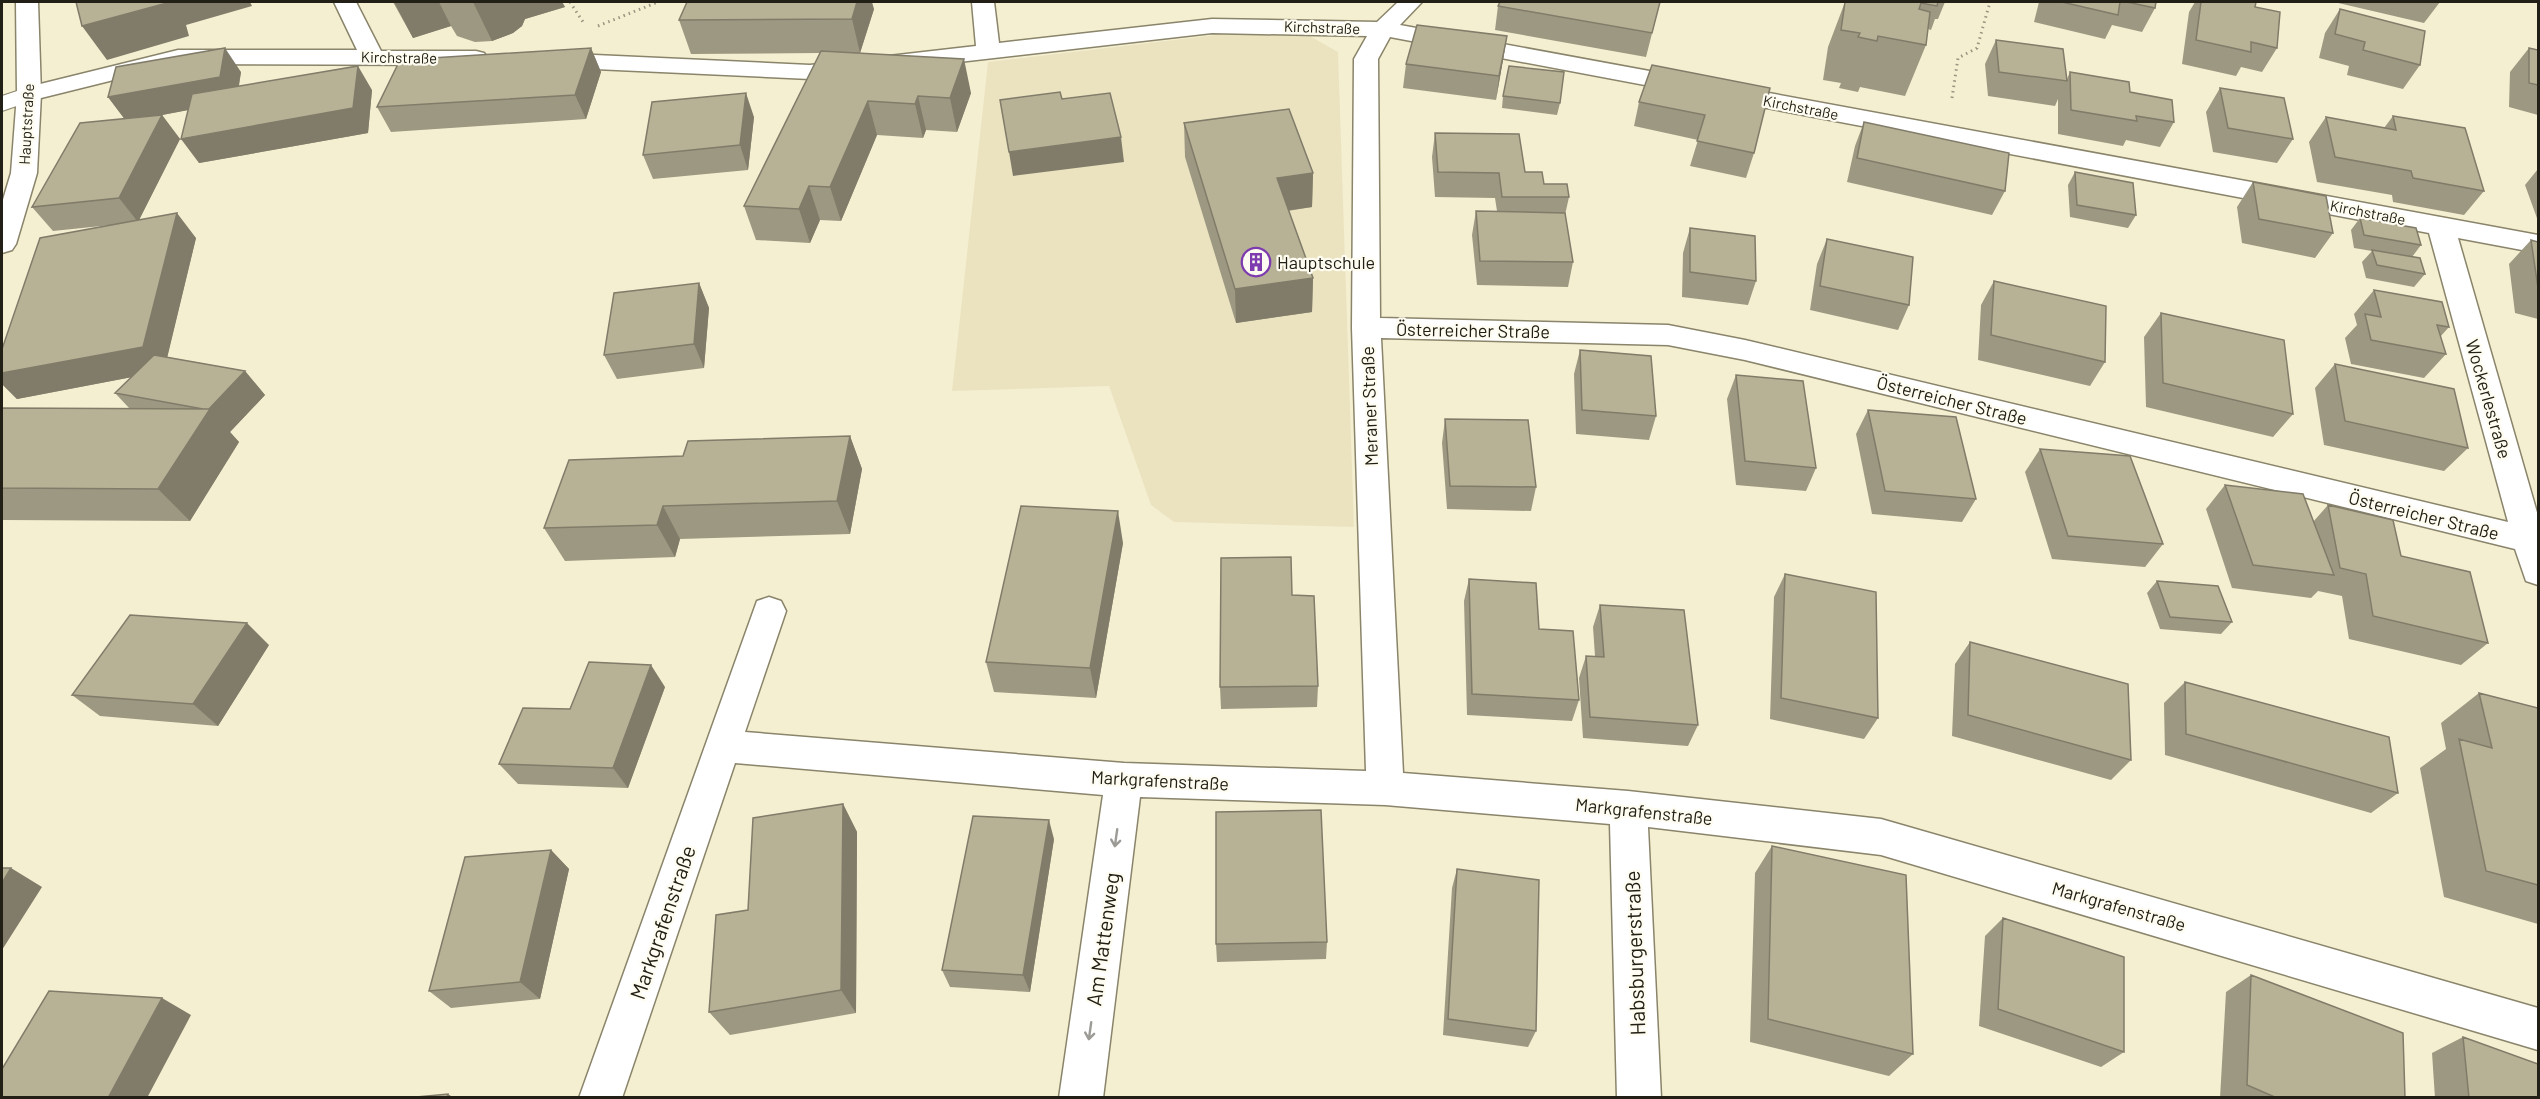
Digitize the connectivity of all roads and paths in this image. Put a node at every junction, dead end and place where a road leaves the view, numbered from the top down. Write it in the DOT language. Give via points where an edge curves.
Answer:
graph roads {
  1 [pos="27,2"];
  2 [pos="345,2"];
  3 [pos="658,2"];
  4 [pos="983,2"];
  5 [pos="1411,2"];
  6 [pos="1990,2"];
  7 [pos="594,27"];
  8 [pos="1383,29"];
  9 [pos="988,50"];
  10 [pos="372,57"];
  11 [pos="504,59"];
  12 [pos="528,59"];
  13 [pos="29,94"];
  14 [pos="2,104"];
  15 [pos="1947,134"];
  16 [pos="2441,226"];
  17 [pos="2538,243"];
  18 [pos="2,244"];
  19 [pos="1366,328"];
  20 [pos="2529,540"];
  21 [pos="2538,572"];
  22 [pos="769,611"];
  23 [pos="724,746"];
  24 [pos="1124,780"];
  25 [pos="1385,788"];
  26 [pos="1628,808"];
  27 [pos="2538,1029"];
  28 [pos="600,1098"];
  29 [pos="1081,1098"];
  30 [pos="1639,1098"];
  1 -- 13 [label="street, Hauptstraße"];
  2 -- 10 [label="street"];
  3 -- 7 [label="path"];
  4 -- 9 [label="street"];
  5 -- 8 [label="street, Meraner Straße"];
  6 -- 15 [label="path" via="1977,48 1958,58"];
  8 -- 9 [label="street, Kirchstraße" via="1212,26"];
  8 -- 15 [label="street, Kirchstraße"];
  8 -- 19 [label="street, Meraner Straße" via="1365,59"];
  9 -- 12 [label="street, Kirchstraße" via="810,72"];
  10 -- 11 [label="street, Kirchstraße"];
  10 -- 13 [label="street, Kirchstraße" via="178,57"];
  13 -- 14 [label="lane"];
  13 -- 18 [label="street, Hauptstraße" via="24,173"];
  15 -- 16 [label="street, Kirchstraße"];
  16 -- 17 [label="street, Kirchstraße"];
  16 -- 20 [label="street, Wockerlestraße"];
  19 -- 20 [label="street, Österreicher Straße" via="1668,335 1745,350"];
  19 -- 25 [label="street, Meraner Straße"];
  20 -- 21 [label="street, Wockerlestraße"];
  22 -- 23 [label="street, Markgrafenstraße"];
  23 -- 24 [label="street, Markgrafenstraße"];
  23 -- 28 [label="street, Markgrafenstraße"];
  24 -- 25 [label="street, Markgrafenstraße"];
  24 -- 29 [label="street, Am Mattenweg, one-way"];
  25 -- 26 [label="street, Markgrafenstraße"];
  26 -- 27 [label="street, Markgrafenstraße" via="1881,837"];
  26 -- 30 [label="street, Habsburgerstraße"];
}
